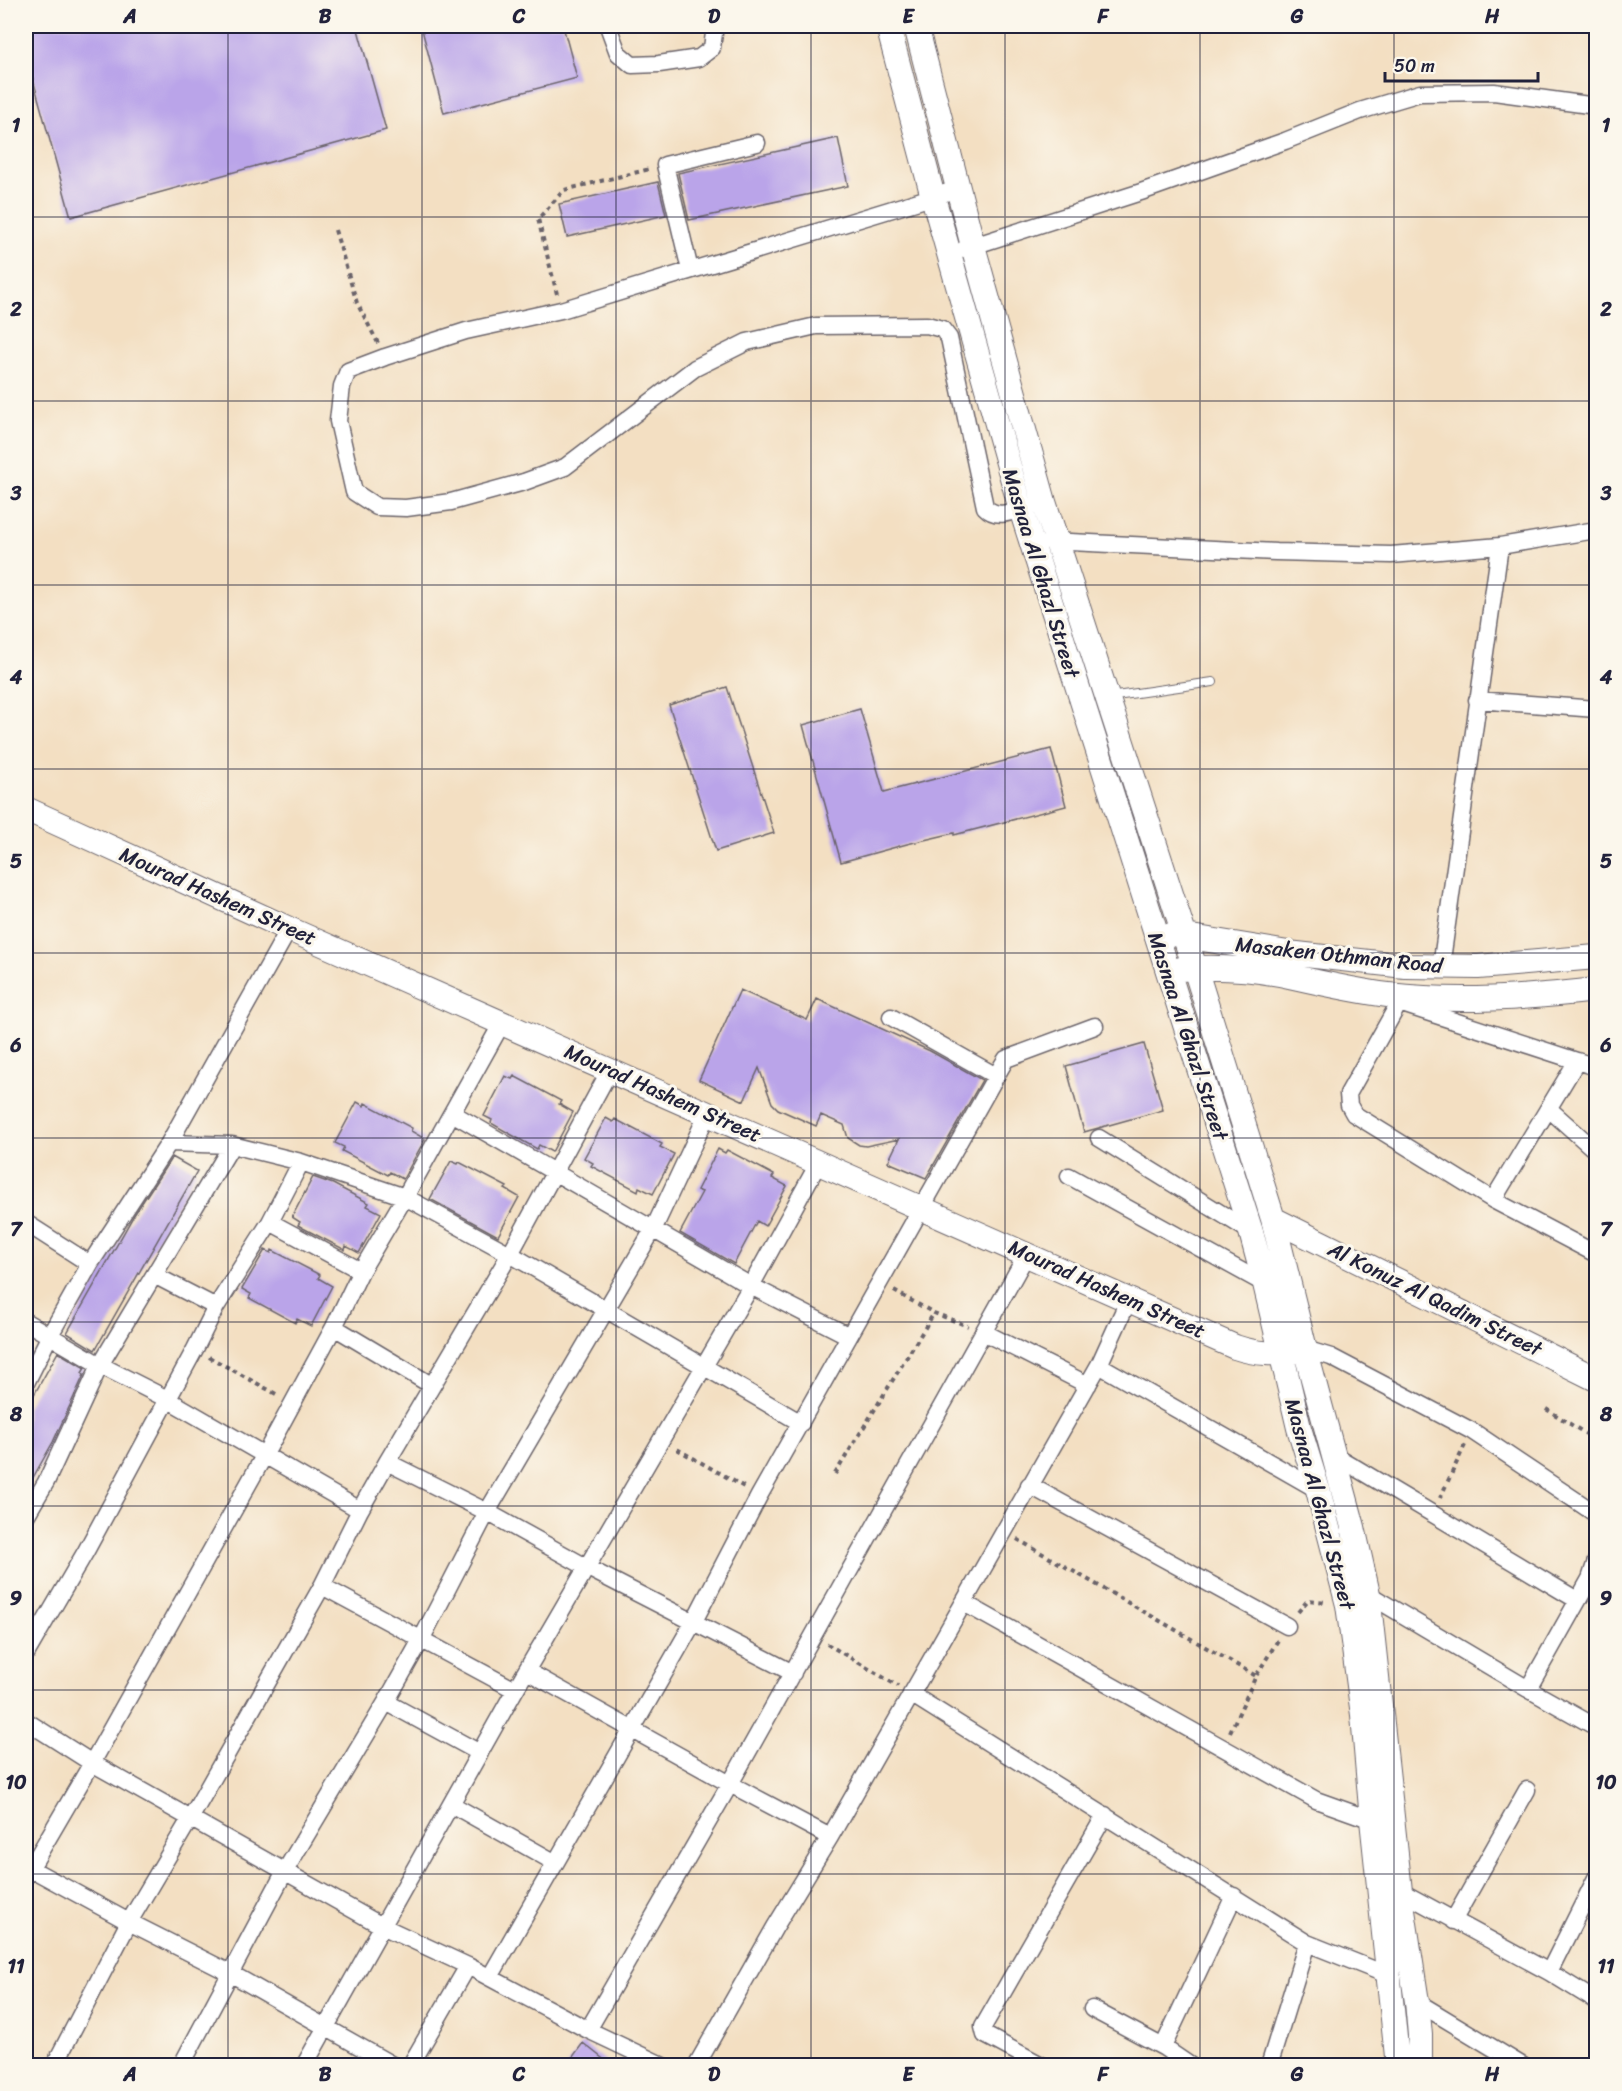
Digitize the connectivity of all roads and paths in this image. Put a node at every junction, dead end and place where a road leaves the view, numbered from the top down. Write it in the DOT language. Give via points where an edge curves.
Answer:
graph roads {
  1 [pos="608,26"];
  2 [pos="715,26"];
  3 [pos="888,26"];
  4 [pos="916,26"];
  5 [pos="1596,106"];
  6 [pos="757,143"];
  7 [pos="665,165"];
  8 [pos="958,189"];
  9 [pos="933,197"];
  10 [pos="335,230"];
  11 [pos="973,246"];
  12 [pos="949,254"];
  13 [pos="690,270"];
  14 [pos="561,310"];
  15 [pos="385,357"];
  16 [pos="1044,502"];
  17 [pos="1021,509"];
  18 [pos="1596,530"];
  19 [pos="1030,540"];
  20 [pos="1056,542"];
  21 [pos="1500,546"];
  22 [pos="1213,682"];
  23 [pos="1107,697"];
  24 [pos="1080,700"];
  25 [pos="1477,700"];
  26 [pos="1596,709"];
  27 [pos="26,809"];
  28 [pos="289,928"];
  29 [pos="1154,931"];
  30 [pos="1185,936"];
  31 [pos="1596,957"];
  32 [pos="1240,958"];
  33 [pos="1440,967"];
  34 [pos="1195,968"];
  35 [pos="1166,969"];
  36 [pos="1596,990"];
  37 [pos="1401,999"];
  38 [pos="891,1017"];
  39 [pos="502,1023"];
  40 [pos="1095,1026"];
  41 [pos="1577,1061"];
  42 [pos="1596,1067"];
  43 [pos="610,1070"];
  44 [pos="996,1076"];
  45 [pos="1550,1109"];
  46 [pos="452,1113"];
  47 [pos="708,1113"];
  48 [pos="1099,1138"];
  49 [pos="169,1143"];
  50 [pos="232,1145"];
  51 [pos="1596,1151"];
  52 [pos="301,1162"];
  53 [pos="819,1162"];
  54 [pos="555,1171"];
  55 [pos="1069,1176"];
  56 [pos="405,1197"];
  57 [pos="1493,1200"];
  58 [pos="921,1207"];
  59 [pos="1273,1219"];
  60 [pos="270,1222"];
  61 [pos="26,1223"];
  62 [pos="654,1228"];
  63 [pos="1251,1232"];
  64 [pos="510,1254"];
  65 [pos="1027,1254"];
  66 [pos="1596,1254"];
  67 [pos="90,1264"];
  68 [pos="361,1271"];
  69 [pos="154,1275"];
  70 [pos="880,1284"];
  71 [pos="1265,1284"];
  72 [pos="751,1286"];
  73 [pos="1129,1299"];
  74 [pos="216,1307"];
  75 [pos="607,1310"];
  76 [pos="934,1313"];
  77 [pos="26,1322"];
  78 [pos="334,1327"];
  79 [pos="983,1332"];
  80 [pos="50,1335"];
  81 [pos="849,1336"];
  82 [pos="195,1349"];
  83 [pos="1305,1349"];
  84 [pos="1281,1353"];
  85 [pos="100,1365"];
  86 [pos="703,1365"];
  87 [pos="1099,1365"];
  88 [pos="1596,1379"];
  89 [pos="26,1383"];
  90 [pos="1088,1385"];
  91 [pos="431,1386"];
  92 [pos="167,1399"];
  93 [pos="292,1403"];
  94 [pos="1546,1409"];
  95 [pos="801,1423"];
  96 [pos="1472,1431"];
  97 [pos="660,1439"];
  98 [pos="1596,1440"];
  99 [pos="1334,1455"];
  100 [pos="264,1456"];
  101 [pos="387,1462"];
  102 [pos="835,1474"];
  103 [pos="1029,1485"];
  104 [pos="1318,1490"];
  105 [pos="759,1496"];
  106 [pos="360,1510"];
  107 [pos="487,1512"];
  108 [pos="1432,1514"];
  109 [pos="1596,1514"];
  110 [pos="26,1516"];
  111 [pos="1003,1531"];
  112 [pos="1596,1561"];
  113 [pos="586,1567"];
  114 [pos="1593,1581"];
  115 [pos="322,1586"];
  116 [pos="1358,1599"];
  117 [pos="1577,1600"];
  118 [pos="964,1603"];
  119 [pos="693,1623"];
  120 [pos="1287,1626"];
  121 [pos="814,1636"];
  122 [pos="421,1640"];
  123 [pos="26,1654"];
  124 [pos="527,1671"];
  125 [pos="793,1673"];
  126 [pos="1256,1676"];
  127 [pos="1528,1689"];
  128 [pos="515,1690"];
  129 [pos="911,1694"];
  130 [pos="386,1702"];
  131 [pos="26,1721"];
  132 [pos="1596,1727"];
  133 [pos="631,1729"];
  134 [pos="1221,1748"];
  135 [pos="480,1753"];
  136 [pos="92,1763"];
  137 [pos="730,1784"];
  138 [pos="1527,1790"];
  139 [pos="451,1804"];
  140 [pos="1105,1815"];
  141 [pos="190,1819"];
  142 [pos="1372,1820"];
  143 [pos="830,1837"];
  144 [pos="554,1862"];
  145 [pos="27,1870"];
  146 [pos="285,1871"];
  147 [pos="1596,1878"];
  148 [pos="1400,1892"];
  149 [pos="1234,1896"];
  150 [pos="1453,1921"];
  151 [pos="129,1922"];
  152 [pos="382,1926"];
  153 [pos="1307,1943"];
  154 [pos="468,1966"];
  155 [pos="1550,1972"];
  156 [pos="230,1973"];
  157 [pos="1390,1976"];
  158 [pos="490,1977"];
  159 [pos="1596,2001"];
  160 [pos="1417,2002"];
  161 [pos="1092,2008"];
  162 [pos="325,2027"];
  163 [pos="588,2030"];
  164 [pos="1163,2047"];
  165 [pos="54,2066"];
  166 [pos="181,2066"];
  167 [pos="304,2066"];
  168 [pos="394,2066"];
  169 [pos="410,2066"];
  170 [pos="664,2066"];
  171 [pos="696,2066"];
  172 [pos="1043,2066"];
  173 [pos="1191,2066"];
  174 [pos="1269,2066"];
  175 [pos="1398,2066"];
  176 [pos="1420,2066"];
  177 [pos="1523,2066"];
  1 -- 2 [label="street" via="618,53 632,65 699,58 712,48"];
  3 -- 9 [label="street, Masnaa Al Ghazl Street"];
  4 -- 8 [label="street, Masnaa Al Ghazl Street"];
  5 -- 11 [label="street" via="1494,92 1420,93 1360,111 1142,192"];
  6 -- 7 [label="street"];
  7 -- 13 [label="street"];
  7 -- 14 [label="path" via="564,190 538,219"];
  8 -- 9 [label="street"];
  8 -- 11 [label="street, Masnaa Al Ghazl Street"];
  9 -- 12 [label="street, Masnaa Al Ghazl Street"];
  9 -- 13 [label="street"];
  10 -- 15 [label="path" via="357,303"];
  11 -- 12 [label="street"];
  11 -- 16 [label="street, Masnaa Al Ghazl Street"];
  12 -- 17 [label="street, Masnaa Al Ghazl Street"];
  13 -- 14 [label="street"];
  14 -- 15 [label="street" via="466,331"];
  15 -- 17 [label="street" via="348,371 338,421 354,492 377,507 406,508 451,502 565,467 695,368 747,342 816,326 927,325 942,329 949,338 985,507 998,515"];
  16 -- 17 [label="street"];
  16 -- 20 [label="street, Masnaa Al Ghazl Street"];
  17 -- 19 [label="street, Masnaa Al Ghazl Street"];
  18 -- 21 [label="street"];
  19 -- 20 [label="street"];
  19 -- 24 [label="street, Masnaa Al Ghazl Street"];
  20 -- 21 [label="street" via="1391,555"];
  20 -- 23 [label="street, Masnaa Al Ghazl Street"];
  21 -- 25 [label="street"];
  22 -- 23 [label="lane"];
  23 -- 24 [label="street"];
  23 -- 30 [label="street, Masnaa Al Ghazl Street"];
  24 -- 29 [label="street, Masnaa Al Ghazl Street"];
  25 -- 26 [label="street"];
  25 -- 33 [label="street"];
  27 -- 28 [label="street, Mourad Hashem Street"];
  28 -- 39 [label="street, Mourad Hashem Street"];
  28 -- 49 [label="street"];
  29 -- 30 [label="street, Masaken Othman Road"];
  29 -- 35 [label="street, Masnaa Al Ghazl Street"];
  30 -- 32 [label="street, Masaken Othman Road"];
  30 -- 34 [label="street, Masnaa Al Ghazl Street"];
  31 -- 33 [label="street, Masaken Othman Road"];
  32 -- 33 [label="street, Masaken Othman Road"];
  32 -- 34 [label="street, Masaken Othman Road"];
  32 -- 37 [label="street, Masaken Othman Road" via="1294,977"];
  34 -- 35 [label="street, Masaken Othman Road"];
  34 -- 59 [label="street, Masnaa Al Ghazl Street"];
  35 -- 63 [label="street, Masnaa Al Ghazl Street"];
  36 -- 37 [label="street, Masaken Othman Road" via="1491,1000"];
  37 -- 41 [label="street"];
  37 -- 57 [label="street" via="1348,1094 1349,1105 1354,1114"];
  38 -- 44 [label="street"];
  39 -- 43 [label="street, Mourad Hashem Street"];
  39 -- 46 [label="street"];
  40 -- 44 [label="street" via="1006,1059"];
  41 -- 42 [label="street"];
  41 -- 45 [label="street"];
  43 -- 47 [label="street, Mourad Hashem Street"];
  43 -- 54 [label="street"];
  44 -- 58 [label="street"];
  45 -- 51 [label="street"];
  45 -- 57 [label="street"];
  46 -- 54 [label="street"];
  46 -- 56 [label="street"];
  47 -- 53 [label="street, Mourad Hashem Street"];
  47 -- 62 [label="street"];
  48 -- 63 [label="street"];
  49 -- 50 [label="street"];
  49 -- 67 [label="street"];
  50 -- 52 [label="street"];
  50 -- 69 [label="street"];
  52 -- 56 [label="street"];
  52 -- 60 [label="street"];
  53 -- 58 [label="street, Mourad Hashem Street"];
  53 -- 72 [label="street"];
  54 -- 62 [label="street"];
  54 -- 64 [label="street"];
  55 -- 71 [label="street"];
  56 -- 64 [label="street"];
  56 -- 68 [label="street"];
  57 -- 66 [label="street"];
  58 -- 65 [label="street, Mourad Hashem Street"];
  58 -- 70 [label="street"];
  59 -- 83 [label="street, Masnaa Al Ghazl Street"];
  59 -- 88 [label="street, Al Konuz Al Qadim Street"];
  60 -- 68 [label="street"];
  60 -- 74 [label="street"];
  61 -- 67 [label="street"];
  62 -- 72 [label="street"];
  62 -- 75 [label="street"];
  63 -- 71 [label="street, Masnaa Al Ghazl Street"];
  64 -- 75 [label="street"];
  64 -- 91 [label="street"];
  65 -- 73 [label="street, Mourad Hashem Street"];
  65 -- 79 [label="street"];
  67 -- 80 [label="street"];
  68 -- 78 [label="street"];
  69 -- 74 [label="street"];
  69 -- 85 [label="street"];
  70 -- 76 [label="path"];
  70 -- 81 [label="street"];
  71 -- 84 [label="street, Masnaa Al Ghazl Street"];
  72 -- 81 [label="street"];
  72 -- 86 [label="street"];
  73 -- 84 [label="street, Mourad Hashem Street" via="1251,1352"];
  73 -- 87 [label="street"];
  74 -- 82 [label="street"];
  75 -- 86 [label="street"];
  75 -- 107 [label="street"];
  76 -- 79 [label="path"];
  76 -- 102 [label="path"];
  77 -- 80 [label="street"];
  78 -- 91 [label="street"];
  78 -- 93 [label="street"];
  79 -- 90 [label="street"];
  79 -- 121 [label="street"];
  80 -- 85 [label="street"];
  80 -- 89 [label="street"];
  81 -- 95 [label="street"];
  82 -- 92 [label="street"];
  82 -- 93 [label="path"];
  83 -- 84 [label="street, Mourad Hashem Street"];
  83 -- 96 [label="street" via="1331,1357"];
  83 -- 99 [label="street, Masnaa Al Ghazl Street"];
  84 -- 104 [label="street, Masnaa Al Ghazl Street"];
  85 -- 92 [label="street"];
  85 -- 110 [label="street"];
  86 -- 95 [label="street"];
  86 -- 97 [label="street"];
  87 -- 90 [label="street"];
  87 -- 104 [label="street"];
  90 -- 103 [label="street"];
  91 -- 101 [label="street"];
  92 -- 100 [label="street"];
  92 -- 123 [label="street"];
  93 -- 100 [label="street"];
  94 -- 98 [label="path"];
  95 -- 105 [label="street"];
  96 -- 108 [label="path"];
  96 -- 109 [label="street"];
  97 -- 105 [label="path"];
  97 -- 113 [label="street"];
  99 -- 108 [label="street"];
  99 -- 116 [label="street, Masnaa Al Ghazl Street" via="1353,1527"];
  100 -- 106 [label="street"];
  100 -- 136 [label="street"];
  101 -- 106 [label="street"];
  101 -- 107 [label="street"];
  103 -- 111 [label="street"];
  103 -- 120 [label="street"];
  104 -- 116 [label="street, Masnaa Al Ghazl Street"];
  105 -- 119 [label="street"];
  106 -- 115 [label="street"];
  107 -- 113 [label="street"];
  107 -- 122 [label="street"];
  108 -- 117 [label="street"];
  111 -- 118 [label="street"];
  111 -- 126 [label="path"];
  112 -- 114 [label="street"];
  113 -- 119 [label="street"];
  113 -- 124 [label="street"];
  114 -- 117 [label="street"];
  115 -- 122 [label="street"];
  115 -- 141 [label="street"];
  116 -- 120 [label="path" via="1308,1600"];
  116 -- 127 [label="street"];
  116 -- 142 [label="street, Masnaa Al Ghazl Street"];
  116 -- 148 [label="street, Masnaa Al Ghazl Street"];
  117 -- 127 [label="street"];
  118 -- 129 [label="street"];
  118 -- 134 [label="street"];
  119 -- 125 [label="street"];
  119 -- 133 [label="street"];
  120 -- 126 [label="path"];
  121 -- 125 [label="street"];
  121 -- 129 [label="path"];
  122 -- 128 [label="street"];
  122 -- 130 [label="street"];
  124 -- 128 [label="street"];
  124 -- 133 [label="street"];
  125 -- 137 [label="street"];
  126 -- 134 [label="path"];
  127 -- 132 [label="street"];
  128 -- 135 [label="street"];
  129 -- 140 [label="street"];
  129 -- 143 [label="street"];
  130 -- 135 [label="street"];
  130 -- 146 [label="street"];
  131 -- 136 [label="street"];
  133 -- 137 [label="street"];
  133 -- 144 [label="street"];
  134 -- 142 [label="street" via="1316,1800"];
  135 -- 139 [label="street"];
  136 -- 141 [label="street"];
  136 -- 145 [label="street"];
  137 -- 143 [label="street"];
  137 -- 163 [label="street"];
  138 -- 150 [label="street"];
  139 -- 144 [label="street"];
  139 -- 152 [label="street"];
  140 -- 149 [label="street"];
  140 -- 172 [label="street" via="983,2027 985,2035"];
  141 -- 146 [label="street"];
  141 -- 151 [label="street"];
  142 -- 157 [label="street, Masnaa Al Ghazl Street"];
  143 -- 171 [label="street"];
  144 -- 158 [label="street"];
  145 -- 151 [label="street"];
  146 -- 152 [label="street"];
  146 -- 156 [label="street"];
  147 -- 155 [label="street"];
  148 -- 150 [label="street"];
  148 -- 160 [label="street, Masnaa Al Ghazl Street"];
  149 -- 153 [label="street"];
  149 -- 164 [label="street"];
  150 -- 155 [label="street"];
  151 -- 156 [label="street"];
  151 -- 165 [label="street"];
  152 -- 154 [label="street"];
  152 -- 162 [label="street"];
  153 -- 157 [label="street"];
  153 -- 174 [label="street"];
  154 -- 158 [label="street"];
  154 -- 169 [label="street"];
  155 -- 159 [label="street"];
  156 -- 162 [label="street"];
  156 -- 166 [label="street"];
  157 -- 175 [label="street, Masnaa Al Ghazl Street"];
  158 -- 163 [label="street"];
  160 -- 176 [label="street, Masnaa Al Ghazl Street"];
  160 -- 177 [label="street"];
  161 -- 164 [label="street"];
  162 -- 167 [label="street"];
  162 -- 168 [label="street"];
  163 -- 170 [label="street"];
  164 -- 173 [label="street"];
}
